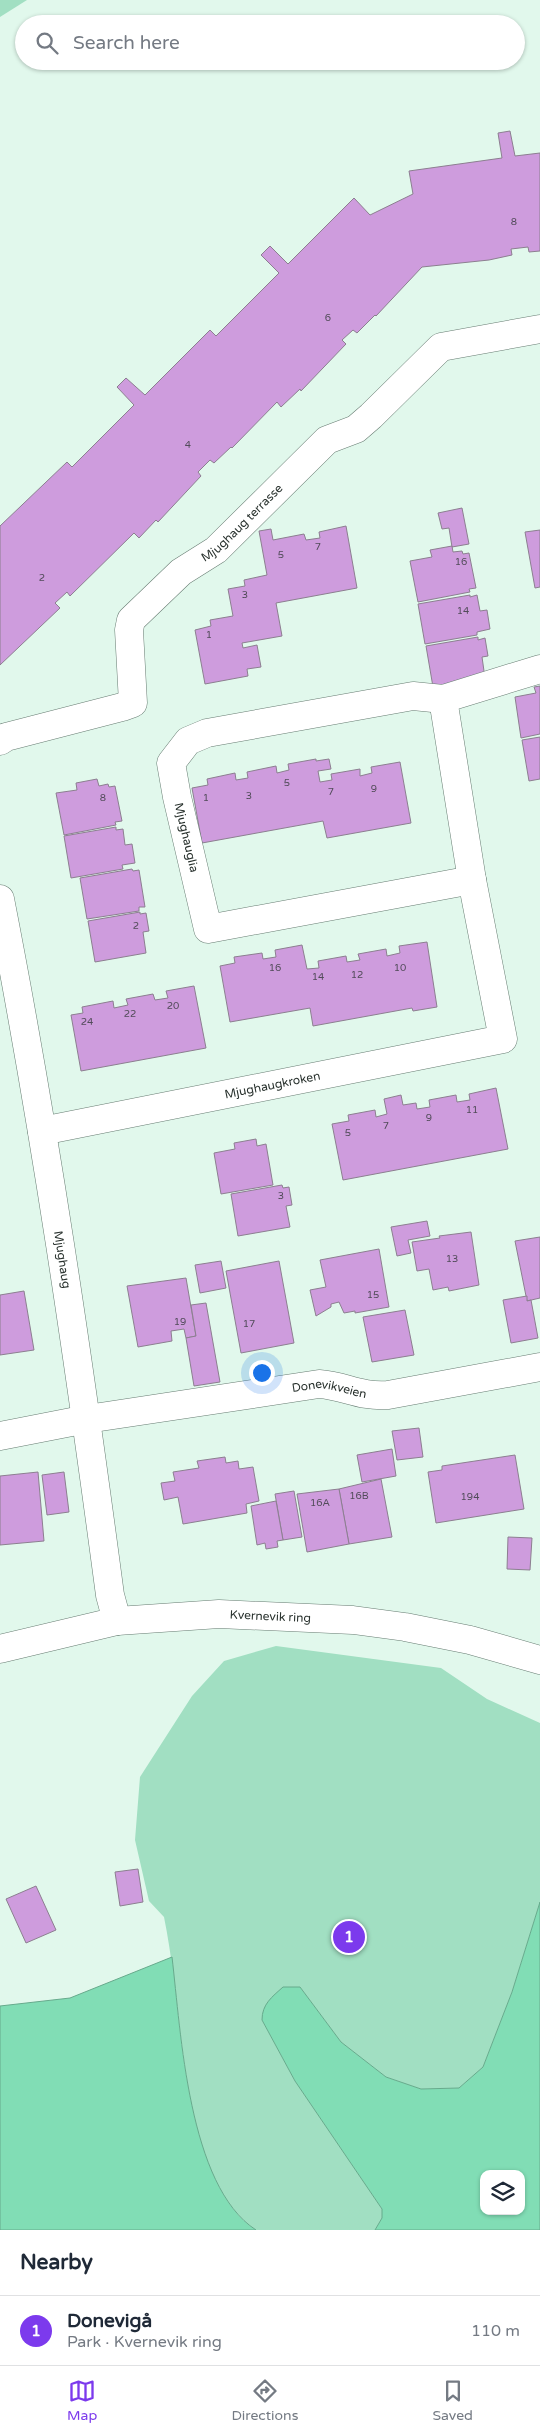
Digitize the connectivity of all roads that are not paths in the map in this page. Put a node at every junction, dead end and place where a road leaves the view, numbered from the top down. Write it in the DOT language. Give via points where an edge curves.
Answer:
graph roads {
  1 [pos="540,329"];
  2 [pos="540,669"];
  3 [pos="443,699"];
  4 [pos="0,741"];
  5 [pos="472,880"];
  6 [pos="0,899"];
  7 [pos="42,1131"];
  8 [pos="540,1367"];
  9 [pos="87,1419"];
  10 [pos="0,1436"];
  11 [pos="117,1621"];
  12 [pos="0,1649"];
  13 [pos="540,1660"];
  1 -- 4 [label="street, Mjughaug terrasse" via="441,347 356,429 327,440 216,550 181,572 131,620 133,702"];
  2 -- 3 [label="street, Mjughauglia"];
  3 -- 5 [label="street"];
  3 -- 5 [label="street, Mjughauglia" via="413,696 207,733 188,741 171,763 208,929"];
  5 -- 7 [label="street, Mjughaugkroken" via="503,1039"];
  6 -- 7 [label="street, Mjughaug"];
  7 -- 9 [label="street, Mjughaug"];
  8 -- 9 [label="street, Donevikveien" via="388,1395 369,1396 319,1384"];
  9 -- 10 [label="street, Donevikveien"];
  9 -- 11 [label="street, Mjughaug" via="110,1595"];
  11 -- 12 [label="street, Kvernevik ring"];
  11 -- 13 [label="street, Kvernevik ring" via="219,1614 353,1620 470,1640"];
}
